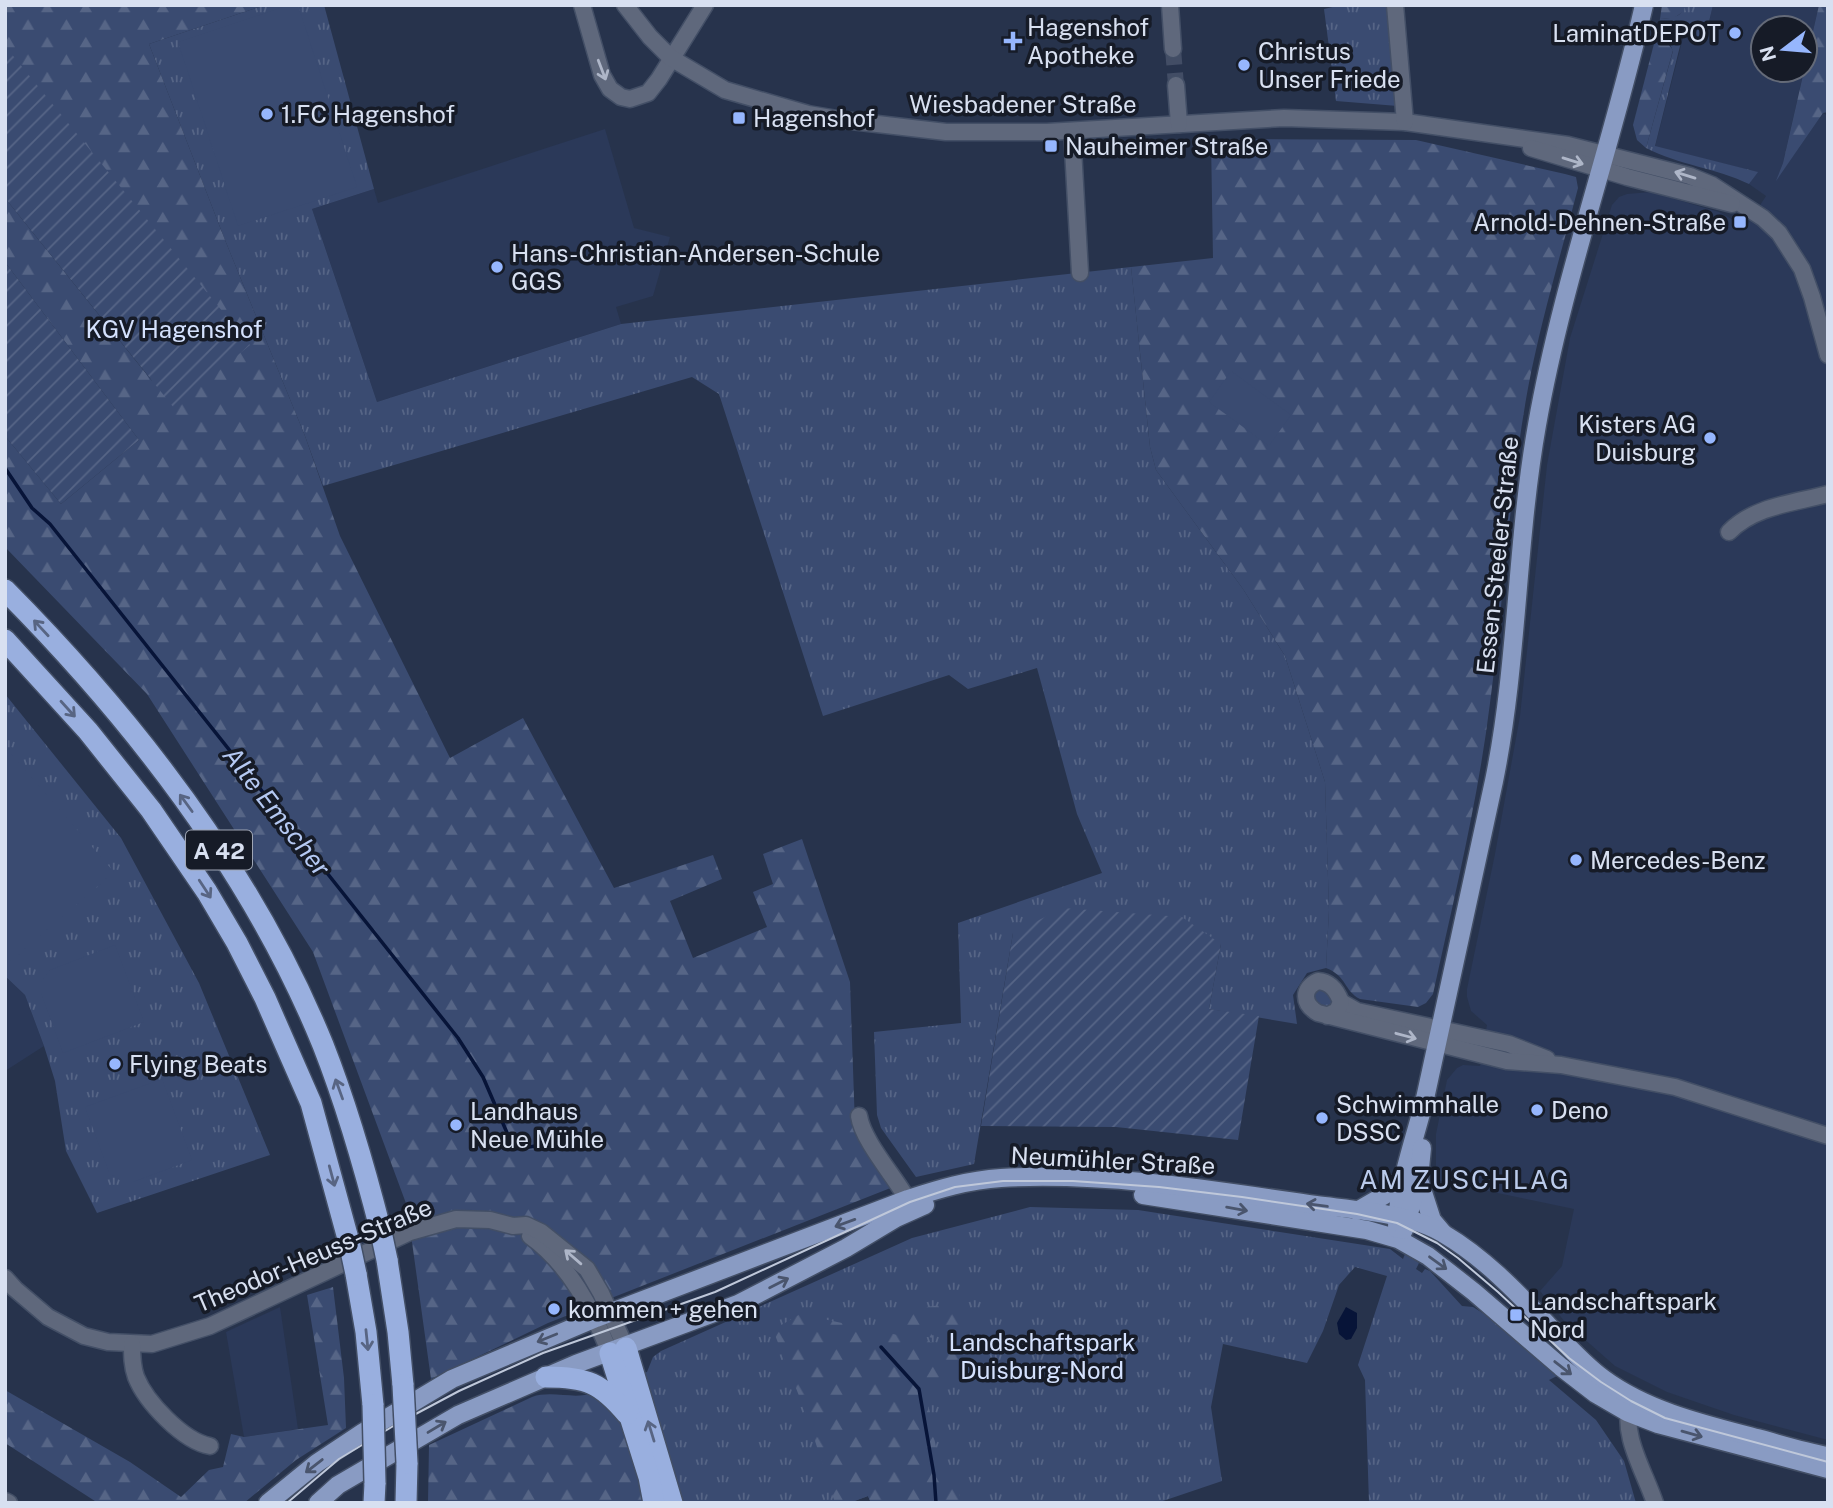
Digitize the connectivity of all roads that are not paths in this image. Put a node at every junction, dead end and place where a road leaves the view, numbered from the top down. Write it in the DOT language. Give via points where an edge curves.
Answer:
graph roads {
  1 [pos="582,5"];
  2 [pos="625,5"];
  3 [pos="705,5"];
  4 [pos="1170,5"];
  5 [pos="1395,5"];
  6 [pos="1644,5"];
  7 [pos="1173,49"];
  8 [pos="671,58"];
  9 [pos="1176,85"];
  10 [pos="1405,122"];
  11 [pos="1179,124"];
  12 [pos="1072,131"];
  13 [pos="1604,162"];
  14 [pos="1080,273"];
  15 [pos="1828,355"];
  16 [pos="1828,494"];
  17 [pos="1728,532"];
  18 [pos="5,590"];
  19 [pos="5,640"];
  20 [pos="1341,1002"];
  21 [pos="1327,1016"];
  22 [pos="1439,1036"];
  23 [pos="859,1116"];
  24 [pos="1828,1136"];
  25 [pos="1413,1176"];
  26 [pos="911,1204"];
  27 [pos="1357,1211"];
  28 [pos="1403,1219"];
  29 [pos="1443,1233"];
  30 [pos="1398,1239"];
  31 [pos="5,1278"];
  32 [pos="603,1316"];
  33 [pos="132,1344"];
  34 [pos="618,1350"];
  35 [pos="546,1377"];
  36 [pos="1630,1404"];
  37 [pos="631,1419"];
  38 [pos="210,1446"];
  39 [pos="1828,1456"];
  40 [pos="1828,1469"];
  41 [pos="375,1493"];
  42 [pos="407,1499"];
  43 [pos="268,1503"];
  44 [pos="318,1503"];
  45 [pos="654,1503"];
  46 [pos="672,1503"];
  47 [pos="1655,1503"];
  1 -- 8 [label="street, one-way" via="602,75 621,97 648,93"];
  2 -- 8 [label="street, Wiesbadener Straße"];
  3 -- 8 [label="street"];
  4 -- 7 [label="street"];
  5 -- 10 [label="street"];
  6 -- 13 [label="main road, Essen-Steeler-Straße"];
  8 -- 12 [label="street, Wiesbadener Straße" via="725,90 808,114 946,132"];
  9 -- 11 [label="street"];
  10 -- 11 [label="street, Wiesbadener Straße" via="1284,118"];
  10 -- 13 [label="street, Wiesbadener Straße" via="1497,136"];
  11 -- 12 [label="street, Wiesbadener Straße"];
  12 -- 14 [label="street"];
  13 -- 15 [label="street" via="1745,207 1763,218 1779,233 1802,269"];
  13 -- 22 [label="main road, Essen-Steeler-Straße" via="1556,332 1536,428 1495,776"];
  16 -- 17 [label="street" via="1752,514"];
  42 -- 18 [label="highway, A 42, one-way, bridge" via="403,1385 387,1260 360,1154 322,1044 260,918 176,788 116,711"];
  19 -- 41 [label="highway, A 42, one-way, bridge" via="88,731 151,810 207,892 265,998 311,1102 350,1246 366,1332"];
  20 -- 21 [label="street" via="1337,1011"];
  20 -- 21 [label="street" via="1330,984 1318,981 1309,986 1305,995 1309,1006"];
  20 -- 22 [label="street"];
  21 -- 22 [label="street, one-way"];
  22 -- 24 [label="street" via="1507,1061 1561,1065 1675,1087"];
  22 -- 25 [label="main road, Essen-Steeler-Straße"];
  23 -- 26 [label="street" via="863,1131"];
  25 -- 27 [label="main road"];
  25 -- 28 [label="main road, Essen-Steeler-Straße"];
  25 -- 29 [label="main road" via="1432,1220"];
  27 -- 26 [label="main road, Neumühler Straße, one-way" via="1214,1190 1073,1179 978,1180 954,1184"];
  26 -- 30 [label="main road, Neumühler Straße, one-way" via="979,1192 1072,1189 1180,1199"];
  26 -- 32 [label="main road, Neumühler Straße, one-way"];
  34 -- 26 [label="main road, Neumühler Straße, one-way" via="738,1304 846,1248"];
  27 -- 28 [label="main road, Neumühler Straße"];
  28 -- 29 [label="main road, Neumühler Straße"];
  28 -- 30 [label="main road, Essen-Steeler-Straße"];
  29 -- 36 [label="main road, Neumühler Straße" via="1487,1265"];
  30 -- 36 [label="main road, Neumühler Straße, one-way" via="1450,1272 1596,1394"];
  31 -- 33 [label="street, Theodor-Heuss-Straße" via="63,1325 85,1336"];
  32 -- 33 [label="street, Theodor-Heuss-Straße" via="587,1269 541,1232 526,1225 456,1219 411,1232 210,1326 167,1341"];
  32 -- 34 [label="street, Theodor-Heuss-Straße"];
  32 -- 43 [label="main road, Neumühler Straße, one-way" via="452,1379 328,1455"];
  33 -- 38 [label="street" via="133,1368 148,1399 191,1438"];
  34 -- 35 [label="main road, Neumühler Straße"];
  34 -- 37 [label="highway"];
  46 -- 34 [label="highway, one-way"];
  35 -- 37 [label="highway" via="577,1377 595,1384"];
  44 -- 35 [label="main road, Neumühler Straße, one-way" via="338,1486 458,1415"];
  36 -- 39 [label="main road, Neumühler Straße"];
  36 -- 40 [label="main road, Neumühler Straße, one-way" via="1658,1424"];
  36 -- 47 [label="street" via="1634,1445"];
  37 -- 45 [label="highway"];
}
